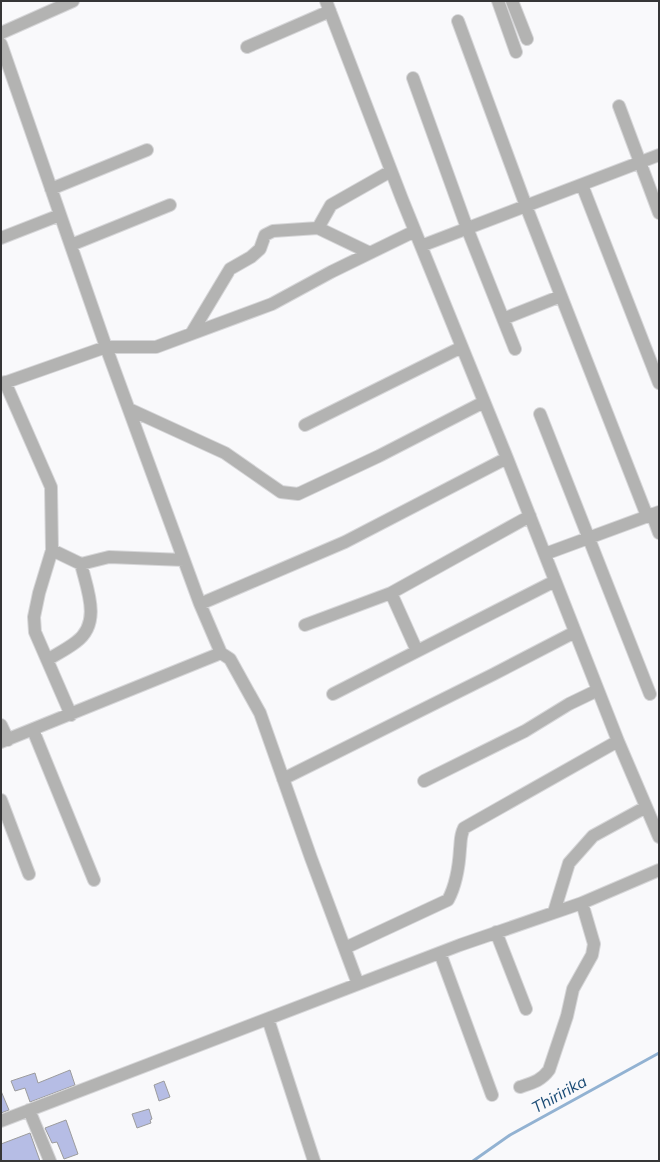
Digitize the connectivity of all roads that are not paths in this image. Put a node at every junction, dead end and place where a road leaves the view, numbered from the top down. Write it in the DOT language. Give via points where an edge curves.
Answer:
graph roads {
  1 [pos="73,1"];
  2 [pos="498,1"];
  3 [pos="512,1"];
  4 [pos="328,6"];
  5 [pos="458,21"];
  6 [pos="1,33"];
  7 [pos="527,39"];
  8 [pos="1,44"];
  9 [pos="247,46"];
  10 [pos="516,52"];
  11 [pos="413,78"];
  12 [pos="619,106"];
  13 [pos="147,150"];
  14 [pos="659,156"];
  15 [pos="639,163"];
  16 [pos="391,171"];
  17 [pos="582,185"];
  18 [pos="51,189"];
  19 [pos="170,205"];
  20 [pos="526,206"];
  21 [pos="659,213"];
  22 [pos="60,215"];
  23 [pos="318,228"];
  24 [pos="467,228"];
  25 [pos="415,231"];
  26 [pos="1,238"];
  27 [pos="71,245"];
  28 [pos="421,246"];
  29 [pos="370,253"];
  30 [pos="561,296"];
  31 [pos="503,319"];
  32 [pos="191,334"];
  33 [pos="106,347"];
  34 [pos="462,347"];
  35 [pos="515,349"];
  36 [pos="3,383"];
  37 [pos="659,383"];
  38 [pos="484,402"];
  39 [pos="129,409"];
  40 [pos="540,414"];
  41 [pos="305,425"];
  42 [pos="507,458"];
  43 [pos="652,514"];
  44 [pos="530,516"];
  45 [pos="659,533"];
  46 [pos="590,537"];
  47 [pos="52,550"];
  48 [pos="545,554"];
  49 [pos="184,560"];
  50 [pos="81,564"];
  51 [pos="555,581"];
  52 [pos="391,593"];
  53 [pos="200,604"];
  54 [pos="305,625"];
  55 [pos="575,632"];
  56 [pos="417,651"];
  57 [pos="220,653"];
  58 [pos="47,660"];
  59 [pos="598,690"];
  60 [pos="333,694"];
  61 [pos="650,694"];
  62 [pos="71,715"];
  63 [pos="1,725"];
  64 [pos="33,730"];
  65 [pos="4,741"];
  66 [pos="618,741"];
  67 [pos="283,779"];
  68 [pos="424,781"];
  69 [pos="1,800"];
  70 [pos="646,807"];
  71 [pos="659,837"];
  72 [pos="659,870"];
  73 [pos="29,874"];
  74 [pos="94,880"];
  75 [pos="582,903"];
  76 [pos="554,912"];
  77 [pos="496,932"];
  78 [pos="345,948"];
  79 [pos="440,953"];
  80 [pos="358,984"];
  81 [pos="526,1009"];
  82 [pos="268,1018"];
  83 [pos="520,1087"];
  84 [pos="492,1095"];
  85 [pos="29,1110"];
  86 [pos="1,1121"];
  87 [pos="50,1161"];
  88 [pos="314,1161"];
  1 -- 6 [label="street"];
  2 -- 10 [label="street"];
  3 -- 7 [label="street"];
  4 -- 9 [label="street"];
  4 -- 16 [label="street"];
  5 -- 20 [label="street"];
  8 -- 18 [label="street"];
  11 -- 24 [label="street"];
  12 -- 15 [label="street"];
  13 -- 18 [label="street"];
  14 -- 15 [label="street"];
  15 -- 17 [label="street"];
  15 -- 21 [label="street"];
  16 -- 23 [label="street" via="331,205"];
  16 -- 25 [label="street"];
  17 -- 20 [label="street"];
  17 -- 37 [label="street"];
  18 -- 22 [label="street"];
  19 -- 27 [label="street"];
  20 -- 24 [label="street"];
  20 -- 30 [label="street"];
  22 -- 26 [label="street"];
  22 -- 27 [label="street"];
  23 -- 29 [label="street"];
  23 -- 32 [label="street" via="273,231 265,235 260,249 230,269"];
  24 -- 28 [label="street"];
  24 -- 31 [label="street"];
  25 -- 28 [label="street"];
  25 -- 29 [label="street"];
  27 -- 33 [label="street"];
  28 -- 34 [label="street"];
  29 -- 32 [label="street" via="272,304"];
  30 -- 31 [label="street"];
  30 -- 43 [label="street"];
  31 -- 35 [label="street"];
  32 -- 33 [label="street" via="156,346"];
  33 -- 36 [label="street"];
  33 -- 39 [label="street"];
  34 -- 38 [label="street"];
  34 -- 41 [label="street"];
  36 -- 47 [label="street" via="52,487"];
  38 -- 39 [label="street" via="298,494 281,492 225,453"];
  38 -- 42 [label="street"];
  39 -- 49 [label="street"];
  40 -- 46 [label="street"];
  42 -- 44 [label="street"];
  42 -- 53 [label="street" via="345,542"];
  43 -- 45 [label="street"];
  43 -- 46 [label="street"];
  44 -- 48 [label="street"];
  44 -- 52 [label="street"];
  46 -- 48 [label="street"];
  46 -- 61 [label="street"];
  47 -- 50 [label="street"];
  47 -- 58 [label="street" via="34,617 35,632"];
  48 -- 51 [label="street"];
  49 -- 50 [label="street" via="109,557"];
  49 -- 53 [label="street"];
  50 -- 58 [label="street" via="92,610 89,625 78,641"];
  51 -- 55 [label="street"];
  51 -- 56 [label="street"];
  52 -- 54 [label="street"];
  52 -- 56 [label="street"];
  53 -- 57 [label="street"];
  55 -- 59 [label="street"];
  55 -- 67 [label="street"];
  56 -- 60 [label="street"];
  57 -- 62 [label="street"];
  57 -- 67 [label="street" via="230,659 260,713"];
  58 -- 62 [label="street"];
  59 -- 66 [label="street"];
  59 -- 68 [label="street" via="525,731"];
  62 -- 64 [label="street"];
  63 -- 65 [label="street"];
  64 -- 65 [label="street"];
  64 -- 74 [label="street"];
  66 -- 70 [label="street"];
  66 -- 78 [label="street" via="464,828 460,838 454,889 448,900"];
  67 -- 78 [label="street"];
  69 -- 73 [label="street"];
  70 -- 71 [label="street"];
  70 -- 76 [label="street" via="593,836 569,863"];
  72 -- 75 [label="street"];
  75 -- 76 [label="street"];
  75 -- 83 [label="street" via="593,935 592,955 573,989 549,1070 538,1081"];
  76 -- 77 [label="street"];
  77 -- 79 [label="street"];
  77 -- 81 [label="street"];
  78 -- 80 [label="street"];
  79 -- 80 [label="street"];
  79 -- 84 [label="street"];
  80 -- 82 [label="street"];
  82 -- 85 [label="street"];
  82 -- 88 [label="street"];
  85 -- 86 [label="street"];
  85 -- 87 [label="street"];
}
